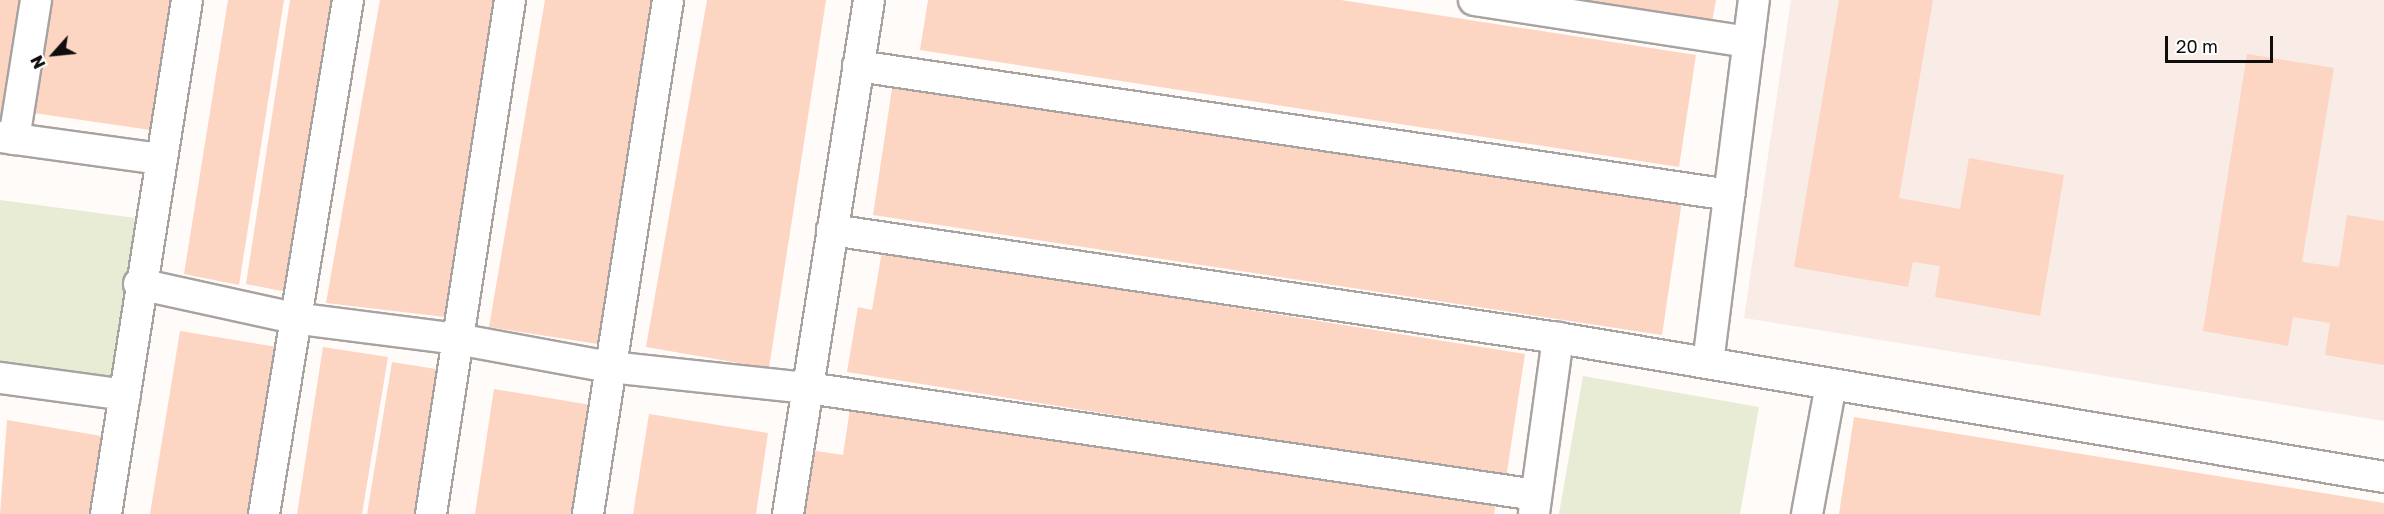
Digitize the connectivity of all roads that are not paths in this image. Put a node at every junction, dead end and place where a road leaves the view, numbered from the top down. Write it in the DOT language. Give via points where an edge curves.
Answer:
graph roads {
  1 [pos="36,0"];
  2 [pos="187,0"];
  3 [pos="348,0"];
  4 [pos="510,0"];
  5 [pos="668,0"];
  6 [pos="868,0"];
  7 [pos="1474,0"];
  8 [pos="1754,0"];
  9 [pos="1749,42"];
  10 [pos="858,66"];
  11 [pos="7,138"];
  12 [pos="160,159"];
  13 [pos="1730,195"];
  14 [pos="832,230"];
  15 [pos="139,284"];
  16 [pos="292,318"];
  17 [pos="1558,338"];
  18 [pos="457,339"];
  19 [pos="1708,363"];
  20 [pos="610,367"];
  21 [pos="0,378"];
  22 [pos="1831,384"];
  23 [pos="808,388"];
  24 [pos="124,395"];
  25 [pos="2384,477"];
  26 [pos="1535,505"];
  27 [pos="106,514"];
  28 [pos="264,514"];
  29 [pos="431,514"];
  30 [pos="588,514"];
  31 [pos="788,514"];
  32 [pos="1808,514"];
  1 -- 11 [label="street"];
  2 -- 12 [label="street"];
  3 -- 16 [label="street"];
  4 -- 18 [label="street"];
  5 -- 20 [label="street"];
  6 -- 10 [label="street"];
  7 -- 9 [label="street"];
  8 -- 9 [label="street"];
  9 -- 13 [label="street"];
  10 -- 13 [label="street"];
  10 -- 14 [label="street"];
  11 -- 12 [label="street"];
  12 -- 15 [label="street"];
  13 -- 19 [label="street"];
  14 -- 17 [label="street"];
  14 -- 23 [label="street"];
  15 -- 16 [label="street"];
  15 -- 24 [label="street"];
  16 -- 18 [label="street"];
  16 -- 28 [label="street"];
  17 -- 19 [label="street"];
  17 -- 26 [label="street"];
  18 -- 20 [label="street"];
  18 -- 29 [label="street"];
  19 -- 22 [label="street"];
  20 -- 23 [label="street"];
  20 -- 30 [label="street"];
  21 -- 24 [label="street"];
  22 -- 25 [label="street"];
  22 -- 32 [label="street"];
  23 -- 26 [label="street"];
  23 -- 31 [label="street"];
  24 -- 27 [label="street"];
}
